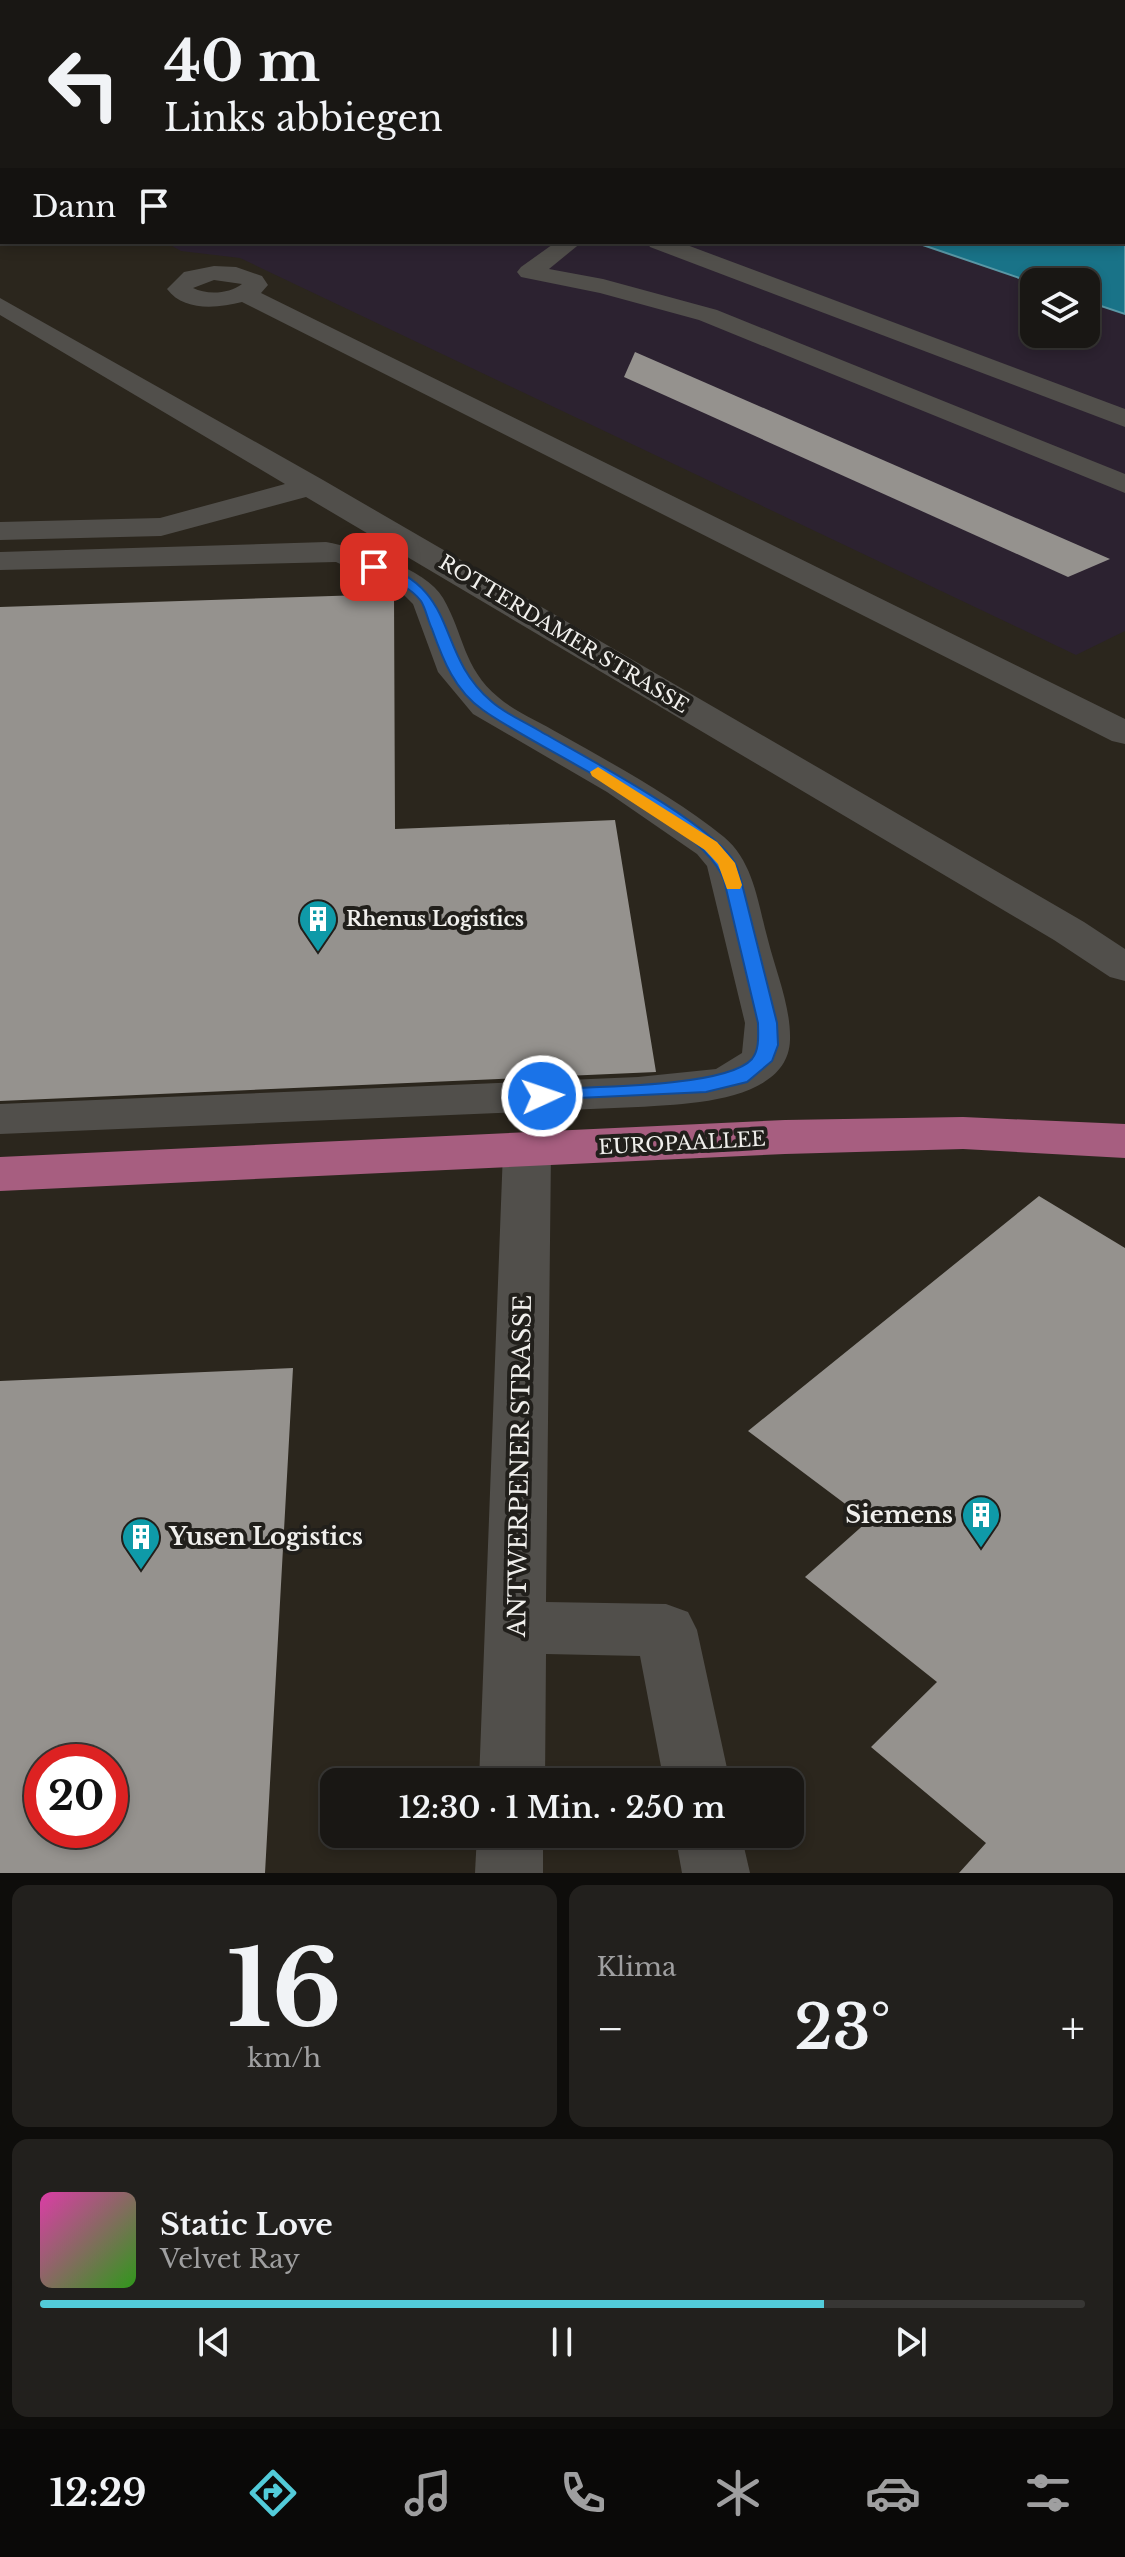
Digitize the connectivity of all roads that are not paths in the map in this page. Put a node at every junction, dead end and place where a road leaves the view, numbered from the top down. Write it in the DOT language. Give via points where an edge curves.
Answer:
graph roads {
  1 [pos="568,244"];
  2 [pos="663,244"];
  3 [pos="245,294"];
  4 [pos="0,305"];
  5 [pos="1125,419"];
  6 [pos="1125,484"];
  7 [pos="313,486"];
  8 [pos="0,531"];
  9 [pos="0,561"];
  10 [pos="1125,733"];
  11 [pos="1125,968"];
  12 [pos="0,1119"];
  13 [pos="1125,1141"];
  14 [pos="527,1151"];
  15 [pos="0,1174"];
  16 [pos="518,1628"];
  17 [pos="513,1768"];
  18 [pos="694,1768"];
  19 [pos="510,1848"];
  20 [pos="711,1848"];
  21 [pos="509,1873"];
  22 [pos="716,1873"];
  1 -- 6 [label="street" via="529,272 708,315"];
  2 -- 5 [label="street"];
  3 -- 10 [label="street"];
  4 -- 7 [label="street, ROTTERDAMER STRASSE"];
  7 -- 8 [label="street" via="161,527"];
  7 -- 11 [label="street, ROTTERDAMER STRASSE"];
  9 -- 12 [label="street" via="306,551 345,555 411,584 428,600 455,672 486,706 694,832 726,863 768,1045 762,1061 740,1077 638,1092"];
  13 -- 14 [label="main road, EUROPAALLEE" via="963,1133"];
  14 -- 15 [label="main road, EUROPAALLEE"];
  14 -- 16 [label="street, ANTWERPENER STRASSE"];
  16 -- 17 [label="street, ANTWERPENER STRASSE"];
  16 -- 18 [label="street" via="666,1630"];
  19 -- 21 [label="street"];
  20 -- 22 [label="street"];
}
